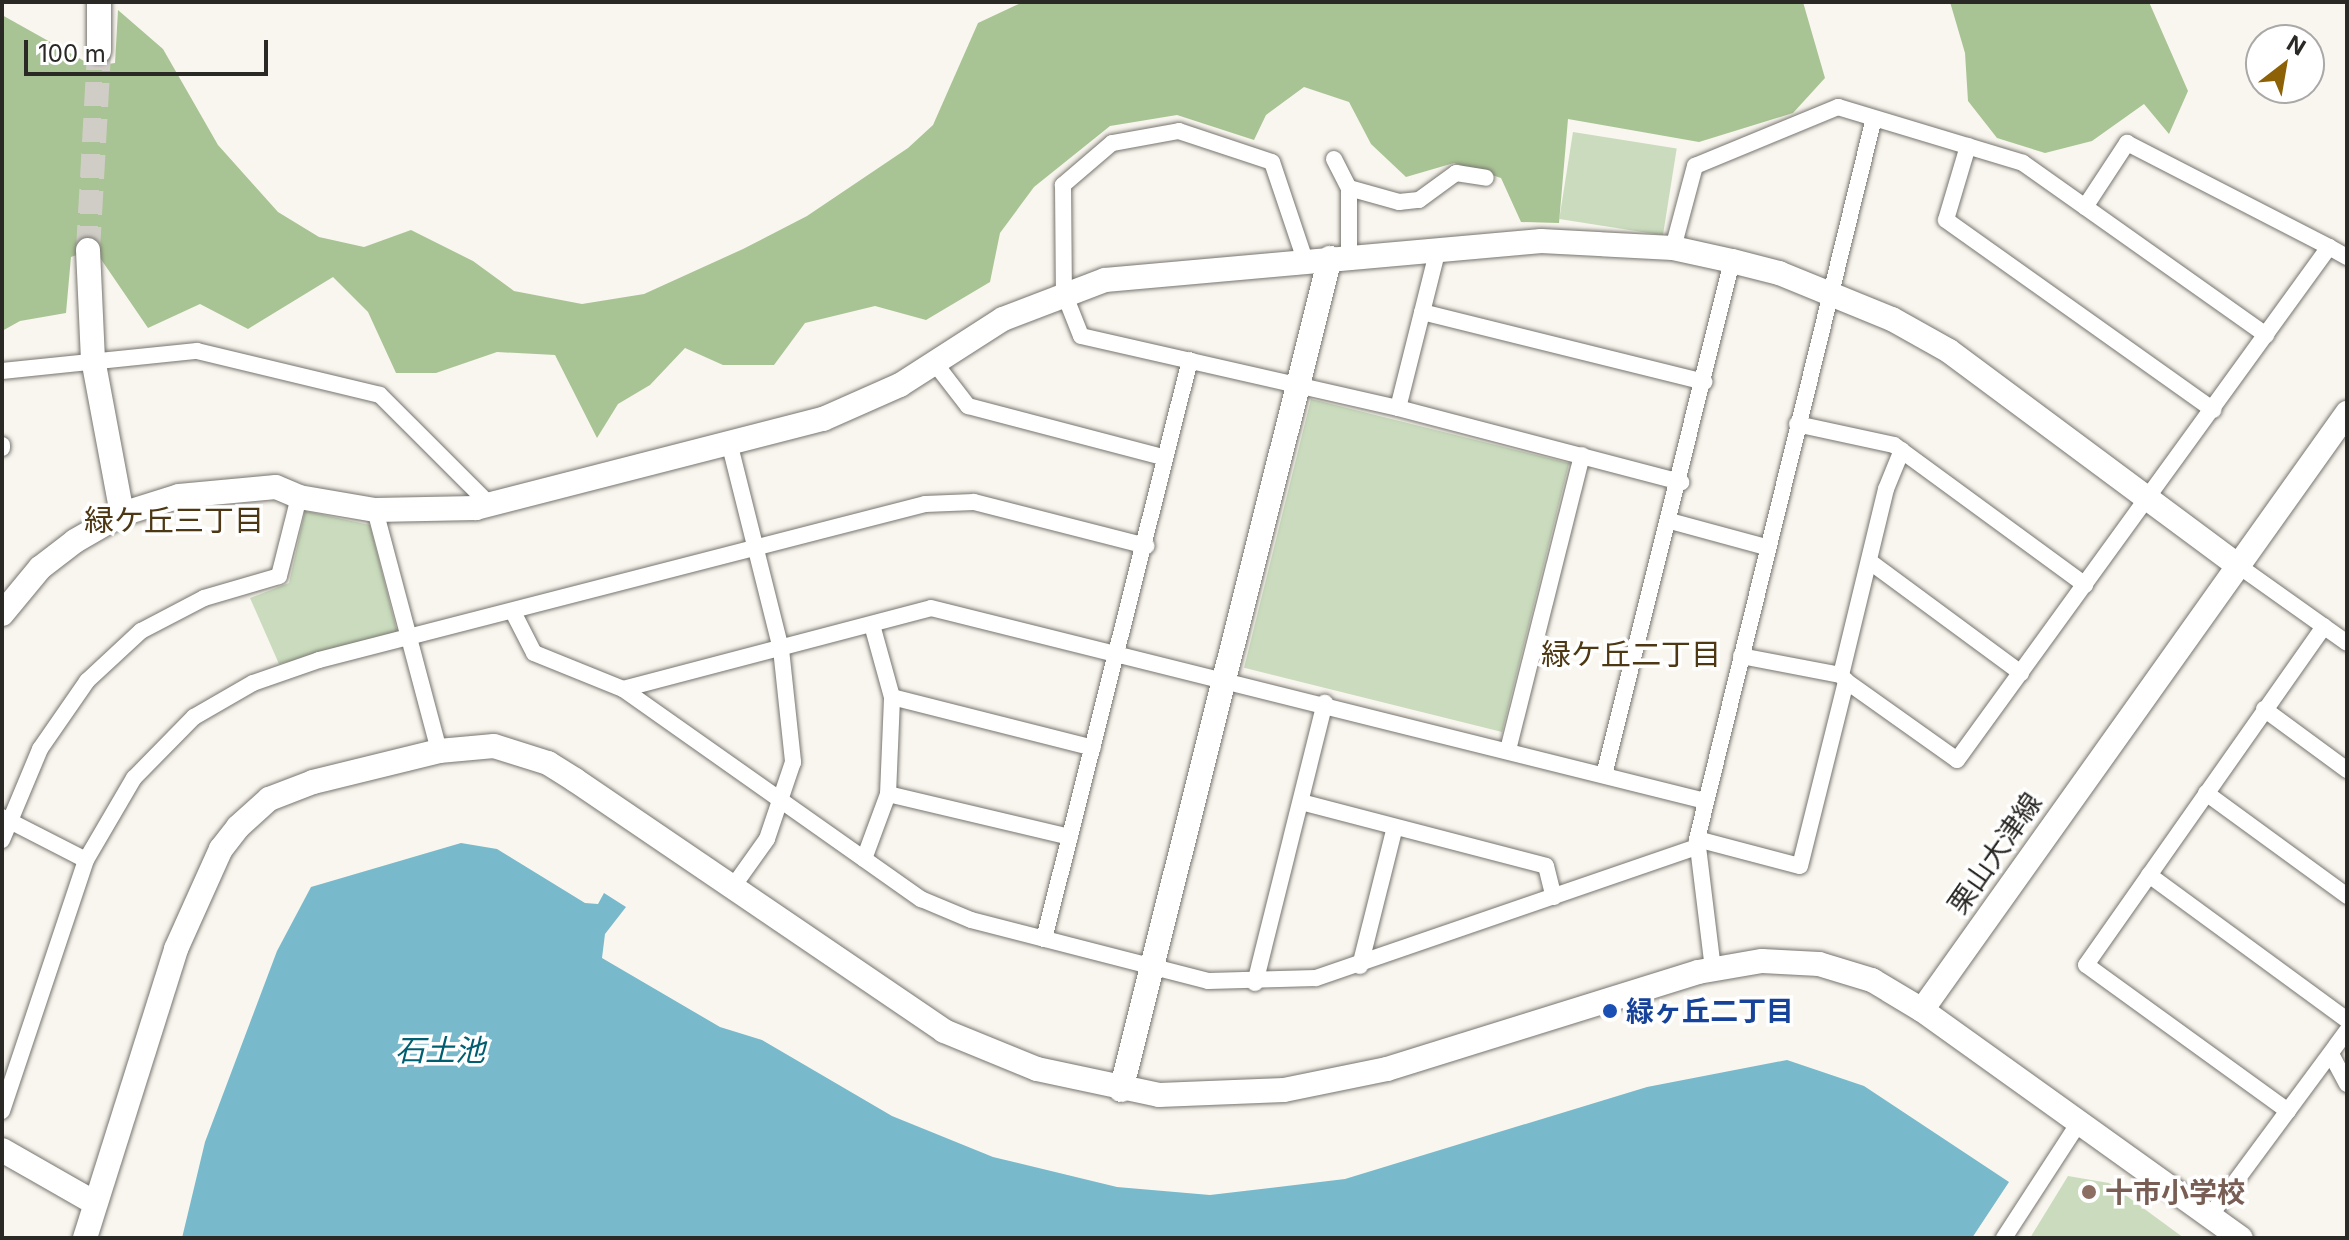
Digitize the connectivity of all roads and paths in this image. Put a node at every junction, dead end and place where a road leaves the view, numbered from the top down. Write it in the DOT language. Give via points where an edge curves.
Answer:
graph roads {
  1 [pos="99,2"];
  2 [pos="99,51"];
  3 [pos="1874,118"];
  4 [pos="1968,146"];
  5 [pos="1334,159"];
  6 [pos="1486,178"];
  7 [pos="1349,188"];
  8 [pos="2085,207"];
  9 [pos="2329,247"];
  10 [pos="1673,248"];
  11 [pos="1438,249"];
  12 [pos="88,250"];
  13 [pos="1340,257"];
  14 [pos="2347,257"];
  15 [pos="1305,260"];
  16 [pos="1732,261"];
  17 [pos="1829,292"];
  18 [pos="1064,293"];
  19 [pos="1422,312"];
  20 [pos="2266,335"];
  21 [pos="93,359"];
  22 [pos="1190,360"];
  23 [pos="934,362"];
  24 [pos="2,371"];
  25 [pos="1704,382"];
  26 [pos="1299,384"];
  27 [pos="1398,408"];
  28 [pos="2213,410"];
  29 [pos="2347,413"];
  30 [pos="1797,424"];
  31 [pos="730,446"];
  32 [pos="1902,450"];
  33 [pos="1582,455"];
  34 [pos="1163,457"];
  35 [pos="1681,482"];
  36 [pos="299,497"];
  37 [pos="2148,498"];
  38 [pos="490,505"];
  39 [pos="375,510"];
  40 [pos="122,514"];
  41 [pos="1670,521"];
  42 [pos="1146,546"];
  43 [pos="1766,547"];
  44 [pos="755,550"];
  45 [pos="1869,561"];
  46 [pos="2236,564"];
  47 [pos="2085,585"];
  48 [pos="513,612"];
  49 [pos="2,614"];
  50 [pos="872,625"];
  51 [pos="2324,626"];
  52 [pos="406,640"];
  53 [pos="2347,643"];
  54 [pos="781,649"];
  55 [pos="1118,654"];
  56 [pos="1741,656"];
  57 [pos="2021,673"];
  58 [pos="1225,678"];
  59 [pos="1844,678"];
  60 [pos="623,689"];
  61 [pos="892,697"];
  62 [pos="1325,703"];
  63 [pos="2264,709"];
  64 [pos="1093,748"];
  65 [pos="1508,750"];
  66 [pos="439,751"];
  67 [pos="2347,770"];
  68 [pos="1604,775"];
  69 [pos="2206,793"];
  70 [pos="888,794"];
  71 [pos="1705,801"];
  72 [pos="1301,802"];
  73 [pos="782,803"];
  74 [pos="6,819"];
  75 [pos="1395,827"];
  76 [pos="1070,837"];
  77 [pos="2,840"];
  78 [pos="1697,843"];
  79 [pos="864,859"];
  80 [pos="86,860"];
  81 [pos="2149,875"];
  82 [pos="732,888"];
  83 [pos="2347,896"];
  84 [pos="1554,897"];
  85 [pos="1044,939"];
  86 [pos="1150,966"];
  87 [pos="1360,966"];
  88 [pos="1713,969"];
  89 [pos="1255,983"];
  90 [pos="1922,1010"];
  91 [pos="2347,1020"];
  92 [pos="2347,1031"];
  93 [pos="2331,1054"];
  94 [pos="2347,1084"];
  95 [pos="1121,1090"];
  96 [pos="2,1111"];
  97 [pos="2288,1111"];
  98 [pos="2080,1121"];
  99 [pos="2,1150"];
  100 [pos="95,1203"];
  101 [pos="2210,1216"];
  102 [pos="85,1238"];
  103 [pos="2004,1238"];
  104 [pos="2241,1238"];
  1 -- 2 [label="street"];
  3 -- 4 [label="street"];
  3 -- 10 [label="street" via="1838,107 1695,166"];
  3 -- 17 [label="street"];
  4 -- 8 [label="street" via="2023,163"];
  4 -- 28 [label="street" via="1946,220"];
  5 -- 7 [label="street"];
  6 -- 7 [label="street" via="1456,173 1419,200 1399,202"];
  7 -- 13 [label="street"];
  8 -- 9 [label="street" via="2127,143"];
  8 -- 20 [label="street"];
  9 -- 14 [label="street"];
  9 -- 20 [label="street"];
  10 -- 11 [label="street" via="1541,241"];
  10 -- 16 [label="street"];
  11 -- 13 [label="street"];
  11 -- 19 [label="street"];
  12 -- 21 [label="street"];
  13 -- 15 [label="street"];
  13 -- 26 [label="street"];
  15 -- 18 [label="street" via="1105,280"];
  15 -- 18 [label="street" via="1272,162 1179,131 1112,143 1063,185"];
  16 -- 17 [label="street"];
  16 -- 25 [label="street"];
  17 -- 30 [label="street"];
  17 -- 37 [label="street" via="1949,351"];
  18 -- 22 [label="street" via="1081,336"];
  18 -- 23 [label="street" via="1003,319"];
  19 -- 25 [label="street"];
  19 -- 27 [label="street"];
  20 -- 28 [label="street"];
  21 -- 24 [label="street"];
  21 -- 38 [label="street" via="197,351 380,395"];
  21 -- 40 [label="street"];
  22 -- 26 [label="street"];
  22 -- 34 [label="street"];
  23 -- 31 [label="street" via="860,404"];
  23 -- 34 [label="street" via="968,406"];
  25 -- 35 [label="street"];
  26 -- 27 [label="street"];
  26 -- 58 [label="street"];
  27 -- 33 [label="street"];
  28 -- 37 [label="street"];
  29 -- 46 [label="street, 栗山大津線"];
  30 -- 32 [label="street"];
  30 -- 43 [label="street"];
  31 -- 38 [label="street"];
  31 -- 44 [label="street"];
  32 -- 45 [label="street"];
  32 -- 47 [label="street"];
  33 -- 35 [label="street"];
  33 -- 65 [label="street"];
  34 -- 42 [label="street"];
  35 -- 41 [label="street"];
  36 -- 39 [label="street"];
  36 -- 40 [label="street" via="276,487 228,488"];
  36 -- 74 [label="street" via="279,576 204,598 141,631 87,681 40,749"];
  37 -- 46 [label="street"];
  37 -- 47 [label="street"];
  38 -- 39 [label="street" via="422,512"];
  39 -- 52 [label="street"];
  40 -- 49 [label="street" via="40,568"];
  41 -- 43 [label="street"];
  41 -- 68 [label="street"];
  42 -- 44 [label="street" via="1006,509 947,501"];
  42 -- 55 [label="street"];
  43 -- 56 [label="street"];
  44 -- 48 [label="street"];
  44 -- 54 [label="street"];
  45 -- 57 [label="street"];
  45 -- 59 [label="street"];
  46 -- 51 [label="street"];
  46 -- 90 [label="street, 栗山大津線"];
  47 -- 57 [label="street"];
  48 -- 52 [label="street"];
  48 -- 60 [label="street" via="534,653"];
  50 -- 54 [label="street"];
  50 -- 55 [label="street" via="931,608"];
  50 -- 61 [label="street"];
  51 -- 53 [label="street"];
  51 -- 63 [label="street"];
  52 -- 66 [label="street"];
  52 -- 80 [label="street" via="319,660 253,683 194,717 134,778"];
  54 -- 60 [label="street"];
  54 -- 73 [label="street" via="793,762"];
  55 -- 58 [label="street"];
  55 -- 64 [label="street"];
  56 -- 59 [label="street"];
  56 -- 71 [label="street"];
  57 -- 59 [label="street" via="1957,760"];
  58 -- 62 [label="street"];
  58 -- 86 [label="street"];
  59 -- 78 [label="street" via="1800,866"];
  60 -- 73 [label="street"];
  61 -- 64 [label="street"];
  61 -- 70 [label="street"];
  62 -- 65 [label="street"];
  62 -- 72 [label="street"];
  63 -- 67 [label="street"];
  63 -- 69 [label="street"];
  64 -- 76 [label="street"];
  65 -- 68 [label="street"];
  66 -- 82 [label="street" via="494,746 548,763"];
  66 -- 100 [label="street" via="291,789 269,799 221,849 176,949"];
  68 -- 71 [label="street"];
  69 -- 81 [label="street"];
  69 -- 83 [label="street"];
  70 -- 76 [label="street"];
  70 -- 79 [label="street"];
  71 -- 78 [label="street"];
  72 -- 75 [label="street"];
  72 -- 89 [label="street"];
  73 -- 79 [label="street"];
  73 -- 82 [label="street" via="767,839"];
  74 -- 77 [label="street"];
  74 -- 80 [label="street"];
  75 -- 84 [label="street" via="1546,866"];
  75 -- 87 [label="street"];
  76 -- 85 [label="street"];
  78 -- 84 [label="street"];
  78 -- 88 [label="street"];
  79 -- 85 [label="street" via="921,899 971,920"];
  80 -- 96 [label="street"];
  81 -- 91 [label="street"];
  81 -- 97 [label="street" via="2086,965"];
  82 -- 95 [label="street" via="944,1031 1037,1069"];
  84 -- 87 [label="street"];
  85 -- 86 [label="street"];
  86 -- 89 [label="street" via="1208,981"];
  86 -- 95 [label="street"];
  87 -- 89 [label="street" via="1316,978"];
  88 -- 90 [label="street" via="1762,961 1819,964 1872,980"];
  88 -- 95 [label="street" via="1387,1069 1330,1081 1205,1096"];
  90 -- 98 [label="street"];
  92 -- 93 [label="street"];
  93 -- 94 [label="street"];
  93 -- 97 [label="street"];
  97 -- 101 [label="street"];
  98 -- 101 [label="street"];
  98 -- 103 [label="street"];
  99 -- 100 [label="street"];
  100 -- 102 [label="street"];
  101 -- 104 [label="street"];
}
